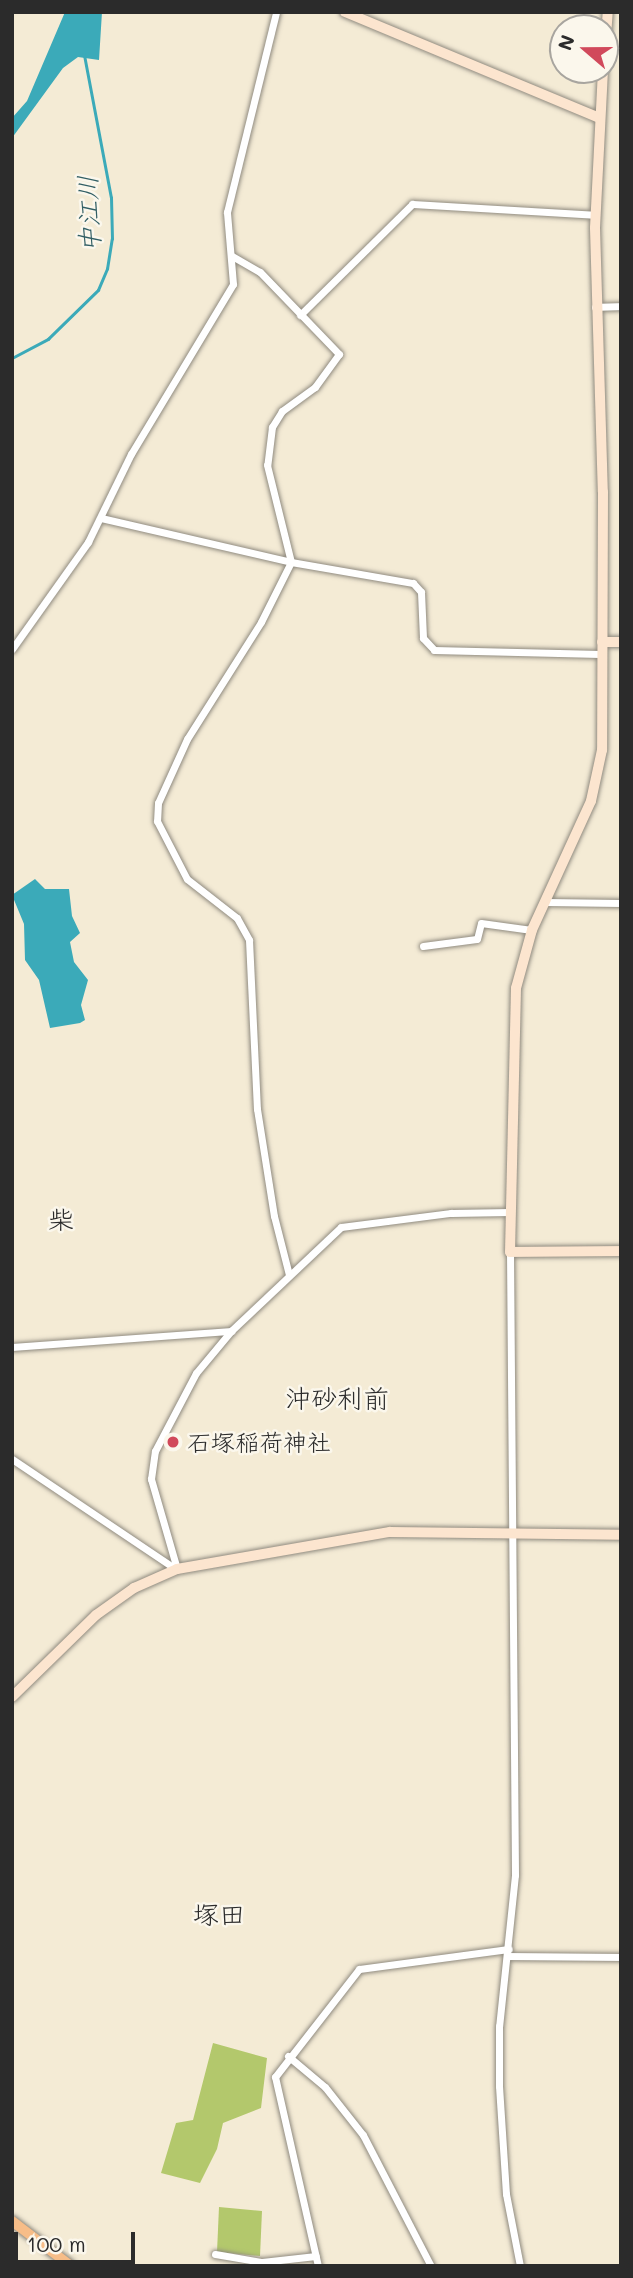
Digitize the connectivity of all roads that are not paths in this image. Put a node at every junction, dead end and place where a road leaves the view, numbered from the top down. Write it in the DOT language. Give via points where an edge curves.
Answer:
graph roads {
  1 [pos="276,12"];
  2 [pos="345,12"];
  3 [pos="602,84"];
  4 [pos="600,118"];
  5 [pos="595,215"];
  6 [pos="232,256"];
  7 [pos="621,306"];
  8 [pos="595,307"];
  9 [pos="300,315"];
  10 [pos="101,518"];
  11 [pos="291,562"];
  12 [pos="602,642"];
  13 [pos="621,642"];
  14 [pos="12,649"];
  15 [pos="600,654"];
  16 [pos="545,902"];
  17 [pos="621,903"];
  18 [pos="532,930"];
  19 [pos="423,946"];
  20 [pos="510,1212"];
  21 [pos="621,1251"];
  22 [pos="510,1252"];
  23 [pos="289,1275"];
  24 [pos="231,1331"];
  25 [pos="12,1347"];
  26 [pos="12,1459"];
  27 [pos="510,1534"];
  28 [pos="621,1535"];
  29 [pos="177,1569"];
  30 [pos="12,1697"];
  31 [pos="509,1953"];
  32 [pos="621,1957"];
  33 [pos="288,2056"];
  34 [pos="12,2221"];
  35 [pos="215,2254"];
  36 [pos="316,2256"];
  37 [pos="71,2266"];
  38 [pos="318,2266"];
  39 [pos="431,2266"];
  40 [pos="520,2266"];
  1 -- 6 [label="street" via="228,212 226,230"];
  2 -- 4 [label="street"];
  3 -- 4 [label="street"];
  4 -- 5 [label="street"];
  5 -- 8 [label="street"];
  5 -- 9 [label="street" via="412,204"];
  6 -- 9 [label="street" via="260,272"];
  6 -- 10 [label="street" via="233,284 131,454"];
  7 -- 8 [label="street"];
  8 -- 12 [label="street" via="603,492"];
  9 -- 11 [label="street" via="339,354 315,387 282,411 267,449"];
  10 -- 11 [label="street"];
  10 -- 14 [label="street"];
  11 -- 15 [label="street" via="418,587 423,638 434,650"];
  11 -- 23 [label="street" via="261,622 187,739 158,803 157,821 187,879 237,918 249,940 257,1109 274,1216"];
  12 -- 13 [label="street"];
  12 -- 15 [label="street"];
  15 -- 16 [label="street" via="603,750 598,778"];
  16 -- 17 [label="street"];
  16 -- 18 [label="street"];
  18 -- 19 [label="street" via="481,923 477,939"];
  18 -- 20 [label="street" via="513,1021"];
  20 -- 22 [label="street"];
  20 -- 23 [label="street" via="451,1213 341,1227"];
  21 -- 22 [label="street"];
  22 -- 27 [label="street"];
  23 -- 24 [label="street"];
  24 -- 25 [label="street"];
  24 -- 29 [label="street" via="191,1382 155,1451 151,1479"];
  26 -- 29 [label="street"];
  27 -- 28 [label="street"];
  27 -- 29 [label="street" via="376,1534"];
  27 -- 31 [label="street" via="515,1875"];
  29 -- 30 [label="street" via="134,1588 96,1615"];
  31 -- 32 [label="street"];
  31 -- 33 [label="street" via="359,1969"];
  31 -- 40 [label="street" via="499,2026 500,2135"];
  33 -- 36 [label="street" via="275,2077"];
  33 -- 39 [label="street" via="325,2087 363,2135"];
  34 -- 37 [label="main road"];
  35 -- 36 [label="street" via="262,2262"];
  36 -- 38 [label="street"];
}
